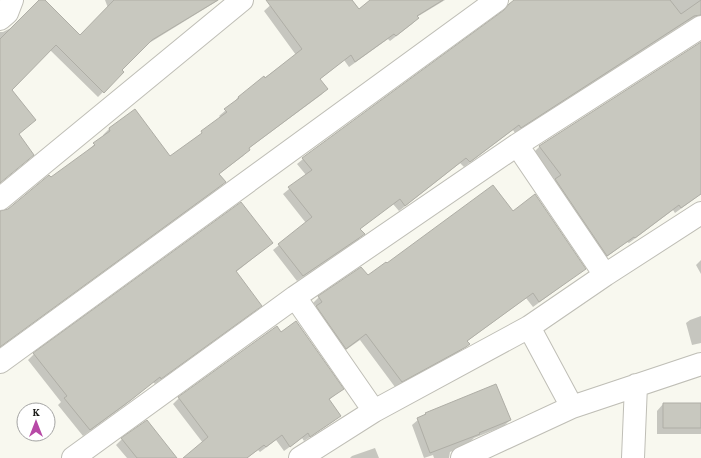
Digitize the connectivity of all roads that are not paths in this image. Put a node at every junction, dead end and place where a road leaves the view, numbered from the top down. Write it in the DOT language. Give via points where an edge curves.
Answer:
graph roads {
  1 [pos="12,0"];
  2 [pos="242,0"];
  3 [pos="497,0"];
  4 [pos="0,19"];
  5 [pos="701,27"];
  6 [pos="517,145"];
  7 [pos="0,200"];
  8 [pos="701,213"];
  9 [pos="605,275"];
  10 [pos="295,297"];
  11 [pos="529,327"];
  12 [pos="0,362"];
  13 [pos="701,364"];
  14 [pos="636,385"];
  15 [pos="572,407"];
  16 [pos="374,411"];
  17 [pos="73,458"];
  18 [pos="300,458"];
  19 [pos="462,458"];
  20 [pos="633,458"];
  1 -- 4 [label="street" via="7,12"];
  2 -- 7 [label="street"];
  3 -- 12 [label="street"];
  5 -- 6 [label="street"];
  6 -- 9 [label="street"];
  6 -- 10 [label="street"];
  8 -- 9 [label="street"];
  9 -- 11 [label="street"];
  10 -- 16 [label="street"];
  10 -- 17 [label="street"];
  11 -- 15 [label="street"];
  11 -- 16 [label="street"];
  13 -- 14 [label="street"];
  14 -- 15 [label="street"];
  14 -- 20 [label="street"];
  15 -- 19 [label="street"];
  16 -- 18 [label="street"];
}
